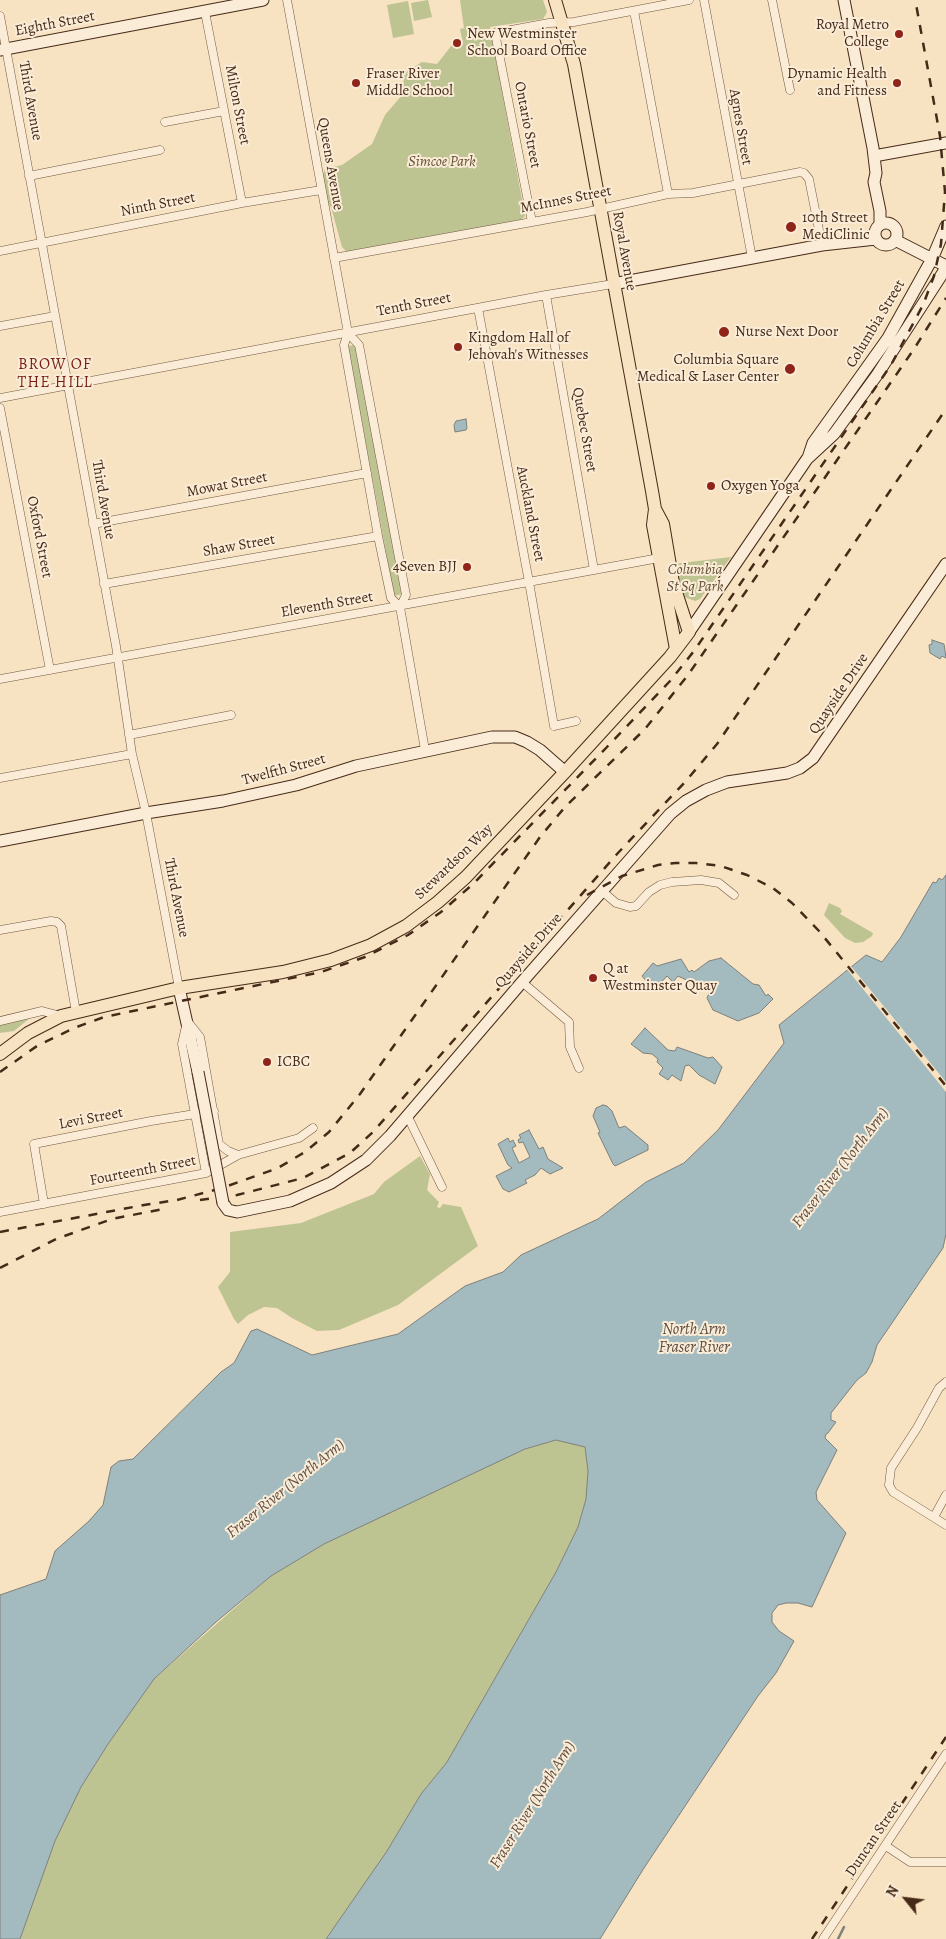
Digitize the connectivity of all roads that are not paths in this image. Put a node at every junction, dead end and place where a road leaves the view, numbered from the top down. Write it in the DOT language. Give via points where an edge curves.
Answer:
graph roads {
  1 [pos="263,0"];
  2 [pos="287,0"];
  3 [pos="555,0"];
  4 [pos="689,0"];
  5 [pos="704,0"];
  6 [pos="772,0"];
  7 [pos="844,0"];
  8 [pos="205,12"];
  9 [pos="634,12"];
  10 [pos="0,16"];
  11 [pos="562,23"];
  12 [pos="3,49"];
  13 [pos="790,90"];
  14 [pos="224,111"];
  15 [pos="165,122"];
  16 [pos="946,143"];
  17 [pos="160,150"];
  18 [pos="874,156"];
  19 [pos="29,176"];
  20 [pos="737,185"];
  21 [pos="321,190"];
  22 [pos="668,194"];
  23 [pos="242,203"];
  24 [pos="600,208"];
  25 [pos="532,222"];
  26 [pos="946,226"];
  27 [pos="879,230"];
  28 [pos="895,240"];
  29 [pos="41,243"];
  30 [pos="822,245"];
  31 [pos="0,251"];
  32 [pos="334,258"];
  33 [pos="752,258"];
  34 [pos="932,259"];
  35 [pos="946,267"];
  36 [pos="613,284"];
  37 [pos="546,295"];
  38 [pos="478,308"];
  39 [pos="55,316"];
  40 [pos="0,326"];
  41 [pos="348,333"];
  42 [pos="68,385"];
  43 [pos="0,398"];
  44 [pos="0,408"];
  45 [pos="807,459"];
  46 [pos="367,473"];
  47 [pos="655,509"];
  48 [pos="93,524"];
  49 [pos="378,536"];
  50 [pos="659,558"];
  51 [pos="946,564"];
  52 [pos="594,570"];
  53 [pos="942,577"];
  54 [pos="529,582"];
  55 [pos="104,584"];
  56 [pos="400,607"];
  57 [pos="690,632"];
  58 [pos="676,649"];
  59 [pos="118,658"];
  60 [pos="50,670"];
  61 [pos="0,679"];
  62 [pos="232,715"];
  63 [pos="576,722"];
  64 [pos="129,735"];
  65 [pos="425,750"];
  66 [pos="132,754"];
  67 [pos="566,772"];
  68 [pos="0,778"];
  69 [pos="146,813"];
  70 [pos="0,841"];
  71 [pos="602,891"];
  72 [pos="734,895"];
  73 [pos="0,930"];
  74 [pos="522,982"];
  75 [pos="179,988"];
  76 [pos="76,1012"];
  77 [pos="61,1016"];
  78 [pos="0,1021"];
  79 [pos="187,1021"];
  80 [pos="0,1054"];
  81 [pos="580,1068"];
  82 [pos="214,1111"];
  83 [pos="196,1114"];
  84 [pos="407,1115"];
  85 [pos="313,1128"];
  86 [pos="238,1155"];
  87 [pos="206,1173"];
  88 [pos="442,1187"];
  89 [pos="44,1204"];
  90 [pos="0,1212"];
  91 [pos="946,1382"];
  92 [pos="946,1495"];
  93 [pos="934,1517"];
  94 [pos="946,1525"];
  95 [pos="946,1754"];
  96 [pos="886,1846"];
  97 [pos="946,1862"];
  98 [pos="823,1939"];
  1 -- 8 [label="street, Eighth Street"];
  2 -- 21 [label="street, Queens Avenue"];
  3 -- 11 [label="main road, Royal Avenue"];
  4 -- 9 [label="street"];
  5 -- 20 [label="street, Agnes Street"];
  6 -- 13 [label="street"];
  7 -- 18 [label="street"];
  8 -- 12 [label="street, Eighth Street"];
  8 -- 14 [label="street, Milton Street"];
  9 -- 11 [label="street"];
  9 -- 22 [label="street"];
  10 -- 12 [label="street, Third Avenue"];
  11 -- 24 [label="main road, Royal Avenue" via="574,64"];
  11 -- 25 [label="street, Ontario Street" via="495,33"];
  12 -- 19 [label="street, Third Avenue"];
  14 -- 15 [label="street"];
  14 -- 23 [label="street, Milton Street"];
  16 -- 18 [label="street"];
  17 -- 19 [label="street"];
  18 -- 27 [label="street" via="876,174 881,180"];
  19 -- 29 [label="street, Third Avenue"];
  20 -- 22 [label="street, McInnes Street"];
  20 -- 30 [label="street, McInnes Street" via="804,173 809,179"];
  20 -- 33 [label="street, Agnes Street"];
  21 -- 23 [label="street, Ninth Street"];
  21 -- 32 [label="street, Queens Avenue"];
  22 -- 24 [label="street, McInnes Street"];
  23 -- 29 [label="street, Ninth Street"];
  24 -- 25 [label="street, McInnes Street"];
  24 -- 36 [label="main road, Royal Avenue"];
  25 -- 32 [label="street, McInnes Street"];
  26 -- 34 [label="street, Columbia Street"];
  27 -- 28 [label="street" via="895,228"];
  27 -- 28 [label="street, Tenth Street" via="879,243 886,245"];
  27 -- 30 [label="street, Tenth Street"];
  28 -- 34 [label="street"];
  29 -- 31 [label="street, Ninth Street"];
  29 -- 39 [label="street, Third Avenue"];
  30 -- 33 [label="street, Tenth Street"];
  32 -- 41 [label="street, Queens Avenue"];
  33 -- 36 [label="street, Tenth Street"];
  34 -- 35 [label="street"];
  34 -- 45 [label="street, Columbia Street" via="881,350 813,443"];
  35 -- 45 [label="street, Columbia Street" via="891,355 834,434"];
  36 -- 37 [label="street, Tenth Street"];
  36 -- 47 [label="main road, Royal Avenue"];
  37 -- 38 [label="street, Tenth Street"];
  37 -- 52 [label="street, Quebec Street"];
  38 -- 41 [label="street, Tenth Street"];
  38 -- 54 [label="street, Auckland Street"];
  39 -- 40 [label="street"];
  39 -- 42 [label="street, Third Avenue"];
  41 -- 42 [label="street, Tenth Street"];
  41 -- 46 [label="street, Queens Avenue" via="344,345"];
  41 -- 56 [label="street, Queens Avenue" via="359,345 406,595"];
  42 -- 43 [label="street, Tenth Street"];
  42 -- 48 [label="street, Third Avenue"];
  44 -- 60 [label="street, Oxford Street"];
  45 -- 57 [label="street, Columbia Street"];
  46 -- 48 [label="street, Mowat Street"];
  46 -- 49 [label="street, Queens Avenue"];
  47 -- 50 [label="main road, Royal Avenue" via="653,525"];
  47 -- 57 [label="main road, Royal Avenue" via="663,524 673,583"];
  48 -- 55 [label="street, Third Avenue"];
  49 -- 55 [label="street, Shaw Street"];
  49 -- 56 [label="street, Queens Avenue" via="391,598"];
  50 -- 52 [label="street, Eleventh Street"];
  50 -- 58 [label="main road, Royal Avenue"];
  51 -- 53 [label="street, Quayside Drive"];
  52 -- 54 [label="street, Eleventh Street"];
  53 -- 71 [label="street, Quayside Drive" via="813,758 787,773 727,782 686,801 670,814"];
  54 -- 56 [label="street, Eleventh Street"];
  54 -- 63 [label="street, Auckland Street" via="554,726"];
  55 -- 59 [label="street, Third Avenue"];
  56 -- 59 [label="street, Eleventh Street"];
  56 -- 65 [label="street, Queens Avenue"];
  57 -- 58 [label="main road, Stewardson Way"];
  58 -- 67 [label="main road, Stewardson Way"];
  59 -- 60 [label="street, Eleventh Street"];
  59 -- 64 [label="street, Third Avenue"];
  60 -- 61 [label="street, Eleventh Street"];
  62 -- 64 [label="street"];
  64 -- 66 [label="street, Third Avenue"];
  65 -- 67 [label="street, Twelfth Street" via="492,737 515,737 534,746"];
  65 -- 69 [label="street, Twelfth Street" via="232,799"];
  66 -- 68 [label="street"];
  66 -- 69 [label="street, Third Avenue"];
  67 -- 75 [label="main road, Stewardson Way" via="466,876 406,926 371,945 331,960 283,972"];
  69 -- 70 [label="street, Twelfth Street"];
  69 -- 75 [label="street, Third Avenue"];
  71 -- 72 [label="street" via="616,903 630,907 636,906 660,885 672,882 700,880 719,883"];
  71 -- 74 [label="street, Quayside Drive"];
  73 -- 76 [label="street" via="51,921 61,926"];
  74 -- 81 [label="street" via="569,1022 570,1047"];
  74 -- 84 [label="street, Quayside Drive"];
  75 -- 76 [label="main road, Stewardson Way"];
  75 -- 79 [label="street, Quayside Drive"];
  76 -- 77 [label="main road, Stewardson Way"];
  77 -- 78 [label="street" via="42,1011"];
  77 -- 80 [label="main road, Stewardson Way" via="28,1033"];
  79 -- 82 [label="street" via="200,1037"];
  79 -- 83 [label="street" via="182,1042"];
  79 -- 84 [label="street, Quayside Drive, bridge" via="226,1208 237,1212 271,1206 331,1182 366,1160"];
  82 -- 83 [label="street, Levi Street"];
  82 -- 86 [label="street" via="220,1144"];
  83 -- 87 [label="street"];
  83 -- 89 [label="street, Levi Street" via="34,1144"];
  84 -- 88 [label="street"];
  85 -- 86 [label="street, Fourteenth Street" via="299,1138"];
  86 -- 87 [label="street, Fourteenth Street"];
  87 -- 89 [label="street, Fourteenth Street"];
  89 -- 90 [label="street, Fourteenth Street"];
  91 -- 93 [label="street" via="939,1388 918,1428 891,1468 889,1485 893,1492"];
  92 -- 93 [label="street"];
  93 -- 94 [label="street"];
  95 -- 96 [label="street, Duncan Street"];
  96 -- 97 [label="street" via="910,1862"];
  96 -- 98 [label="street, Duncan Street"];
}
